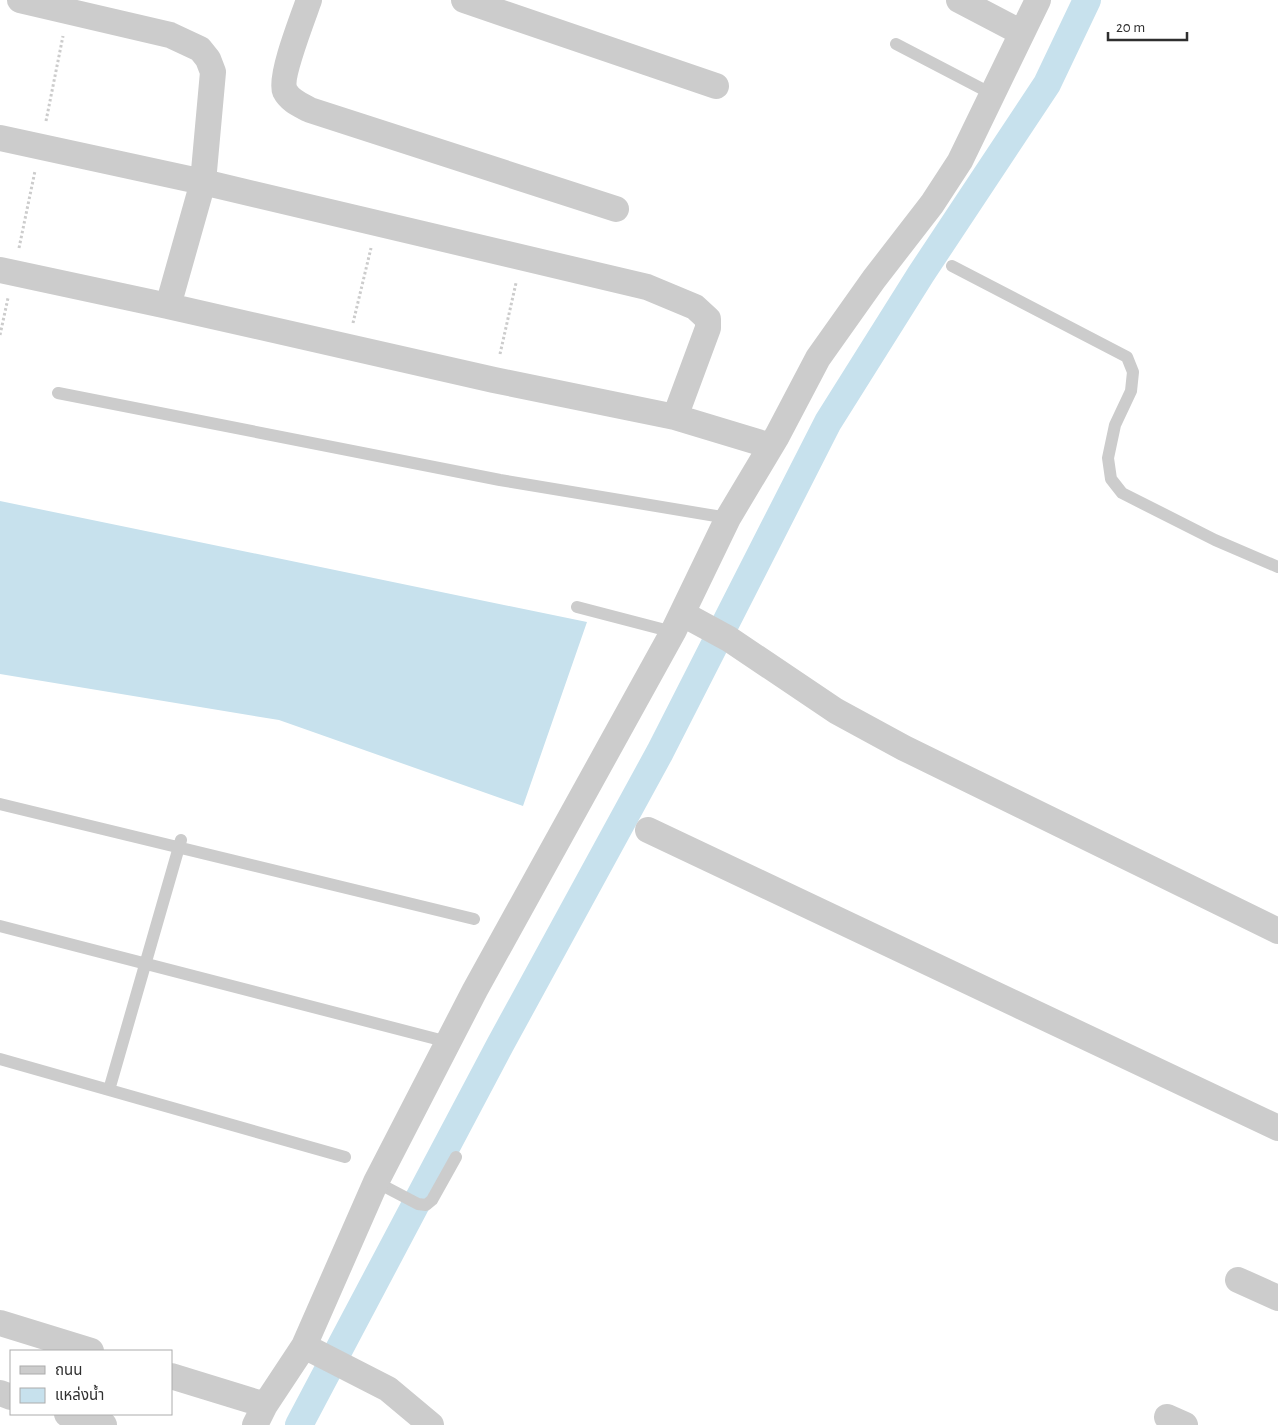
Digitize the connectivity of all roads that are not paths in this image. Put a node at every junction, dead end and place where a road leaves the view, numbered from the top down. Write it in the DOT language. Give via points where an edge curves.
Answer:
graph roads {
  1 [pos="20,0"];
  2 [pos="309,0"];
  3 [pos="464,0"];
  4 [pos="959,0"];
  5 [pos="1038,0"];
  6 [pos="1022,33"];
  7 [pos="896,44"];
  8 [pos="716,86"];
  9 [pos="992,94"];
  10 [pos="0,138"];
  11 [pos="203,182"];
  12 [pos="616,209"];
  13 [pos="952,266"];
  14 [pos="7,271"];
  15 [pos="168,306"];
  16 [pos="58,393"];
  17 [pos="676,418"];
  18 [pos="771,446"];
  19 [pos="728,518"];
  20 [pos="1278,567"];
  21 [pos="577,607"];
  22 [pos="680,621"];
  23 [pos="0,804"];
  24 [pos="648,830"];
  25 [pos="179,844"];
  26 [pos="474,919"];
  27 [pos="0,926"];
  28 [pos="1278,931"];
  29 [pos="145,964"];
  30 [pos="448,1042"];
  31 [pos="0,1059"];
  32 [pos="109,1090"];
  33 [pos="1278,1128"];
  34 [pos="345,1157"];
  35 [pos="456,1157"];
  36 [pos="383,1186"];
  37 [pos="1238,1280"];
  38 [pos="1278,1298"];
  39 [pos="0,1323"];
  40 [pos="304,1346"];
  41 [pos="88,1350"];
  42 [pos="172,1376"];
  43 [pos="71,1415"];
  44 [pos="260,1415"];
  45 [pos="104,1425"];
  46 [pos="431,1425"];
  1 -- 11 [label="street" via="170,35 200,49 213,72"];
  2 -- 12 [label="street" via="284,76 284,90 291,100 310,110"];
  3 -- 8 [label="street"];
  4 -- 6 [label="street"];
  5 -- 6 [label="street"];
  6 -- 9 [label="street"];
  7 -- 9 [label="lane"];
  9 -- 18 [label="street" via="960,161 818,358"];
  10 -- 11 [label="street"];
  11 -- 15 [label="street"];
  11 -- 17 [label="street" via="647,287 694,307 708,318 708,328"];
  13 -- 20 [label="lane" via="1127,357 1133,372 1131,391 1115,425 1108,458 1111,479 1122,493 1215,540"];
  14 -- 15 [label="street"];
  15 -- 17 [label="street"];
  16 -- 19 [label="lane" via="500,480"];
  17 -- 18 [label="street"];
  18 -- 19 [label="street"];
  19 -- 22 [label="street"];
  21 -- 22 [label="lane"];
  22 -- 28 [label="street" via="729,639 836,711 896,743"];
  22 -- 30 [label="street"];
  23 -- 25 [label="lane"];
  24 -- 33 [label="street"];
  25 -- 26 [label="lane"];
  25 -- 29 [label="lane"];
  27 -- 29 [label="lane"];
  29 -- 30 [label="lane"];
  29 -- 32 [label="lane"];
  30 -- 36 [label="street"];
  31 -- 32 [label="lane"];
  32 -- 34 [label="lane"];
  35 -- 36 [label="lane" via="432,1200 426,1204 418,1204"];
  36 -- 40 [label="street"];
  37 -- 38 [label="street"];
  39 -- 41 [label="street"];
  40 -- 44 [label="street"];
  40 -- 46 [label="street" via="388,1389"];
  42 -- 44 [label="street"];
  43 -- 45 [label="street"];
}
